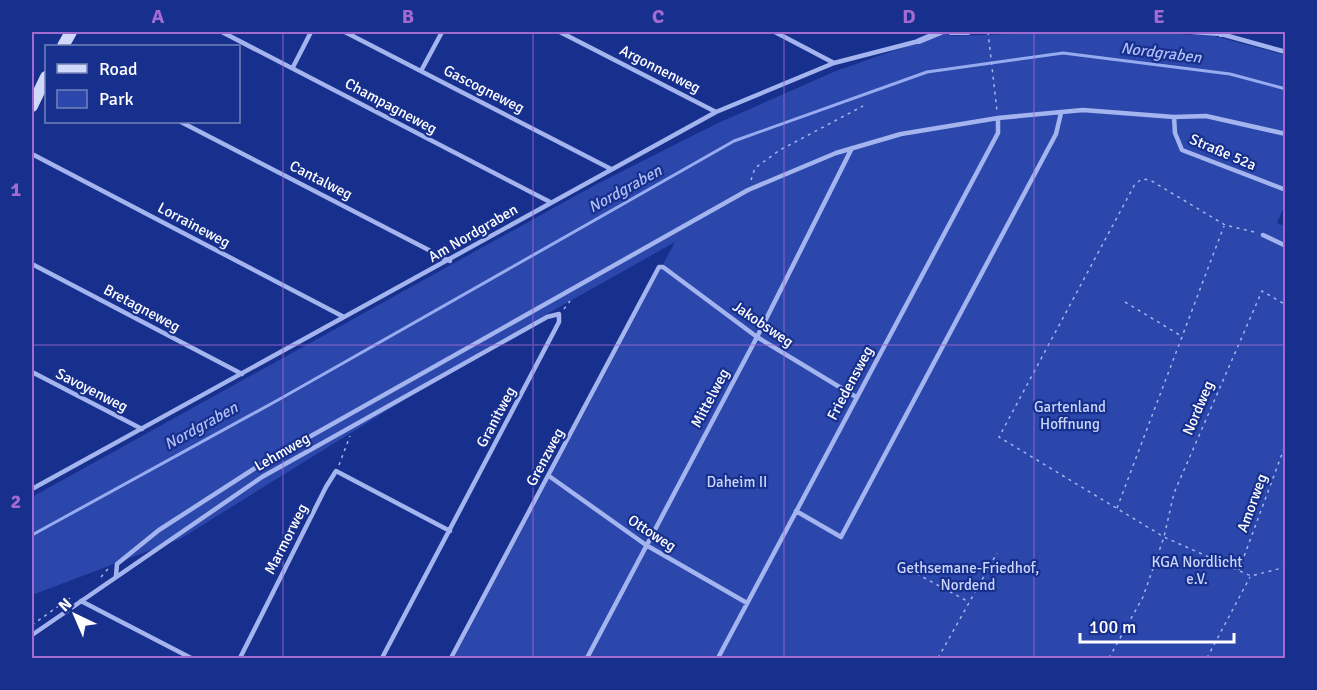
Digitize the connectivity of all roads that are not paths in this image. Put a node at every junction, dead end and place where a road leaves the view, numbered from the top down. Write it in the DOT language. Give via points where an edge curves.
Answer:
graph roads {
  1 [pos="222,32"];
  2 [pos="312,32"];
  3 [pos="345,32"];
  4 [pos="442,32"];
  5 [pos="560,32"];
  6 [pos="775,32"];
  7 [pos="941,32"];
  8 [pos="951,32"];
  9 [pos="968,32"];
  10 [pos="1193,32"];
  11 [pos="1223,33"];
  12 [pos="919,41"];
  13 [pos="1286,52"];
  14 [pos="834,63"];
  15 [pos="292,67"];
  16 [pos="421,71"];
  17 [pos="45,79"];
  18 [pos="32,106"];
  19 [pos="716,112"];
  20 [pos="1061,113"];
  21 [pos="1174,117"];
  22 [pos="998,118"];
  23 [pos="183,123"];
  24 [pos="1286,134"];
  25 [pos="852,148"];
  26 [pos="32,154"];
  27 [pos="611,168"];
  28 [pos="1286,190"];
  29 [pos="550,202"];
  30 [pos="1263,235"];
  31 [pos="1286,246"];
  32 [pos="450,261"];
  33 [pos="32,264"];
  34 [pos="659,267"];
  35 [pos="560,314"];
  36 [pos="345,317"];
  37 [pos="757,337"];
  38 [pos="32,372"];
  39 [pos="242,374"];
  40 [pos="856,398"];
  41 [pos="142,429"];
  42 [pos="319,433"];
  43 [pos="313,447"];
  44 [pos="549,476"];
  45 [pos="33,486"];
  46 [pos="796,511"];
  47 [pos="450,531"];
  48 [pos="646,545"];
  49 [pos="116,576"];
  50 [pos="81,601"];
  51 [pos="747,603"];
  52 [pos="32,635"];
  53 [pos="191,658"];
  54 [pos="240,658"];
  55 [pos="382,658"];
  56 [pos="451,658"];
  57 [pos="587,658"];
  58 [pos="718,658"];
  1 -- 15 [label="lane, Champagneweg"];
  2 -- 15 [label="lane"];
  3 -- 16 [label="lane, Gascogneweg"];
  4 -- 16 [label="lane"];
  5 -- 19 [label="lane, Argonnenweg"];
  6 -- 14 [label="lane"];
  7 -- 12 [label="street, Am Nordgraben"];
  8 -- 9 [label="street"];
  10 -- 11 [label="lane"];
  11 -- 13 [label="lane"];
  12 -- 14 [label="lane, Am Nordgraben"];
  14 -- 19 [label="lane, Am Nordgraben"];
  15 -- 29 [label="lane, Champagneweg"];
  16 -- 27 [label="lane, Gascogneweg"];
  17 -- 18 [label="main road"];
  19 -- 27 [label="lane, Am Nordgraben"];
  20 -- 21 [label="lane" via="1083,110"];
  20 -- 22 [label="lane"];
  20 -- 46 [label="lane" via="1056,134 841,537"];
  21 -- 24 [label="lane" via="1206,116"];
  21 -- 28 [label="lane, Straße 52a" via="1182,150"];
  22 -- 25 [label="lane" via="901,134"];
  22 -- 40 [label="lane, Friedensweg" via="998,133"];
  23 -- 32 [label="lane, Cantalweg"];
  25 -- 37 [label="lane, Mittelweg"];
  25 -- 42 [label="lane" via="748,190"];
  26 -- 36 [label="lane, Lorraineweg"];
  27 -- 29 [label="lane, Am Nordgraben"];
  29 -- 32 [label="lane, Am Nordgraben"];
  30 -- 31 [label="lane"];
  32 -- 36 [label="lane, Am Nordgraben"];
  33 -- 39 [label="lane, Bretagneweg"];
  34 -- 37 [label="lane, Jakobsweg"];
  34 -- 44 [label="lane, Grenzweg"];
  35 -- 43 [label="lane, Lehmweg" via="547,317"];
  35 -- 47 [label="lane, Granitweg"];
  36 -- 39 [label="lane, Am Nordgraben"];
  37 -- 40 [label="lane, Jakobsweg"];
  37 -- 48 [label="lane, Mittelweg"];
  38 -- 41 [label="lane, Savoyenweg"];
  39 -- 41 [label="lane, Am Nordgraben"];
  40 -- 46 [label="lane, Friedensweg"];
  41 -- 45 [label="lane, Am Nordgraben"];
  42 -- 43 [label="lane"];
  42 -- 49 [label="lane" via="263,463 168,524 117,564"];
  43 -- 49 [label="lane, Lehmweg"];
  44 -- 48 [label="lane, Ottoweg"];
  44 -- 56 [label="lane, Grenzweg"];
  46 -- 51 [label="lane, Friedensweg"];
  47 -- 54 [label="lane, Marmorweg" via="336,471"];
  47 -- 55 [label="lane, Granitweg"];
  48 -- 51 [label="lane, Ottoweg"];
  48 -- 57 [label="lane, Mittelweg"];
  49 -- 50 [label="lane, Lehmweg"];
  50 -- 52 [label="lane, Lehmweg"];
  50 -- 53 [label="lane"];
  51 -- 58 [label="lane, Friedensweg"];
}
